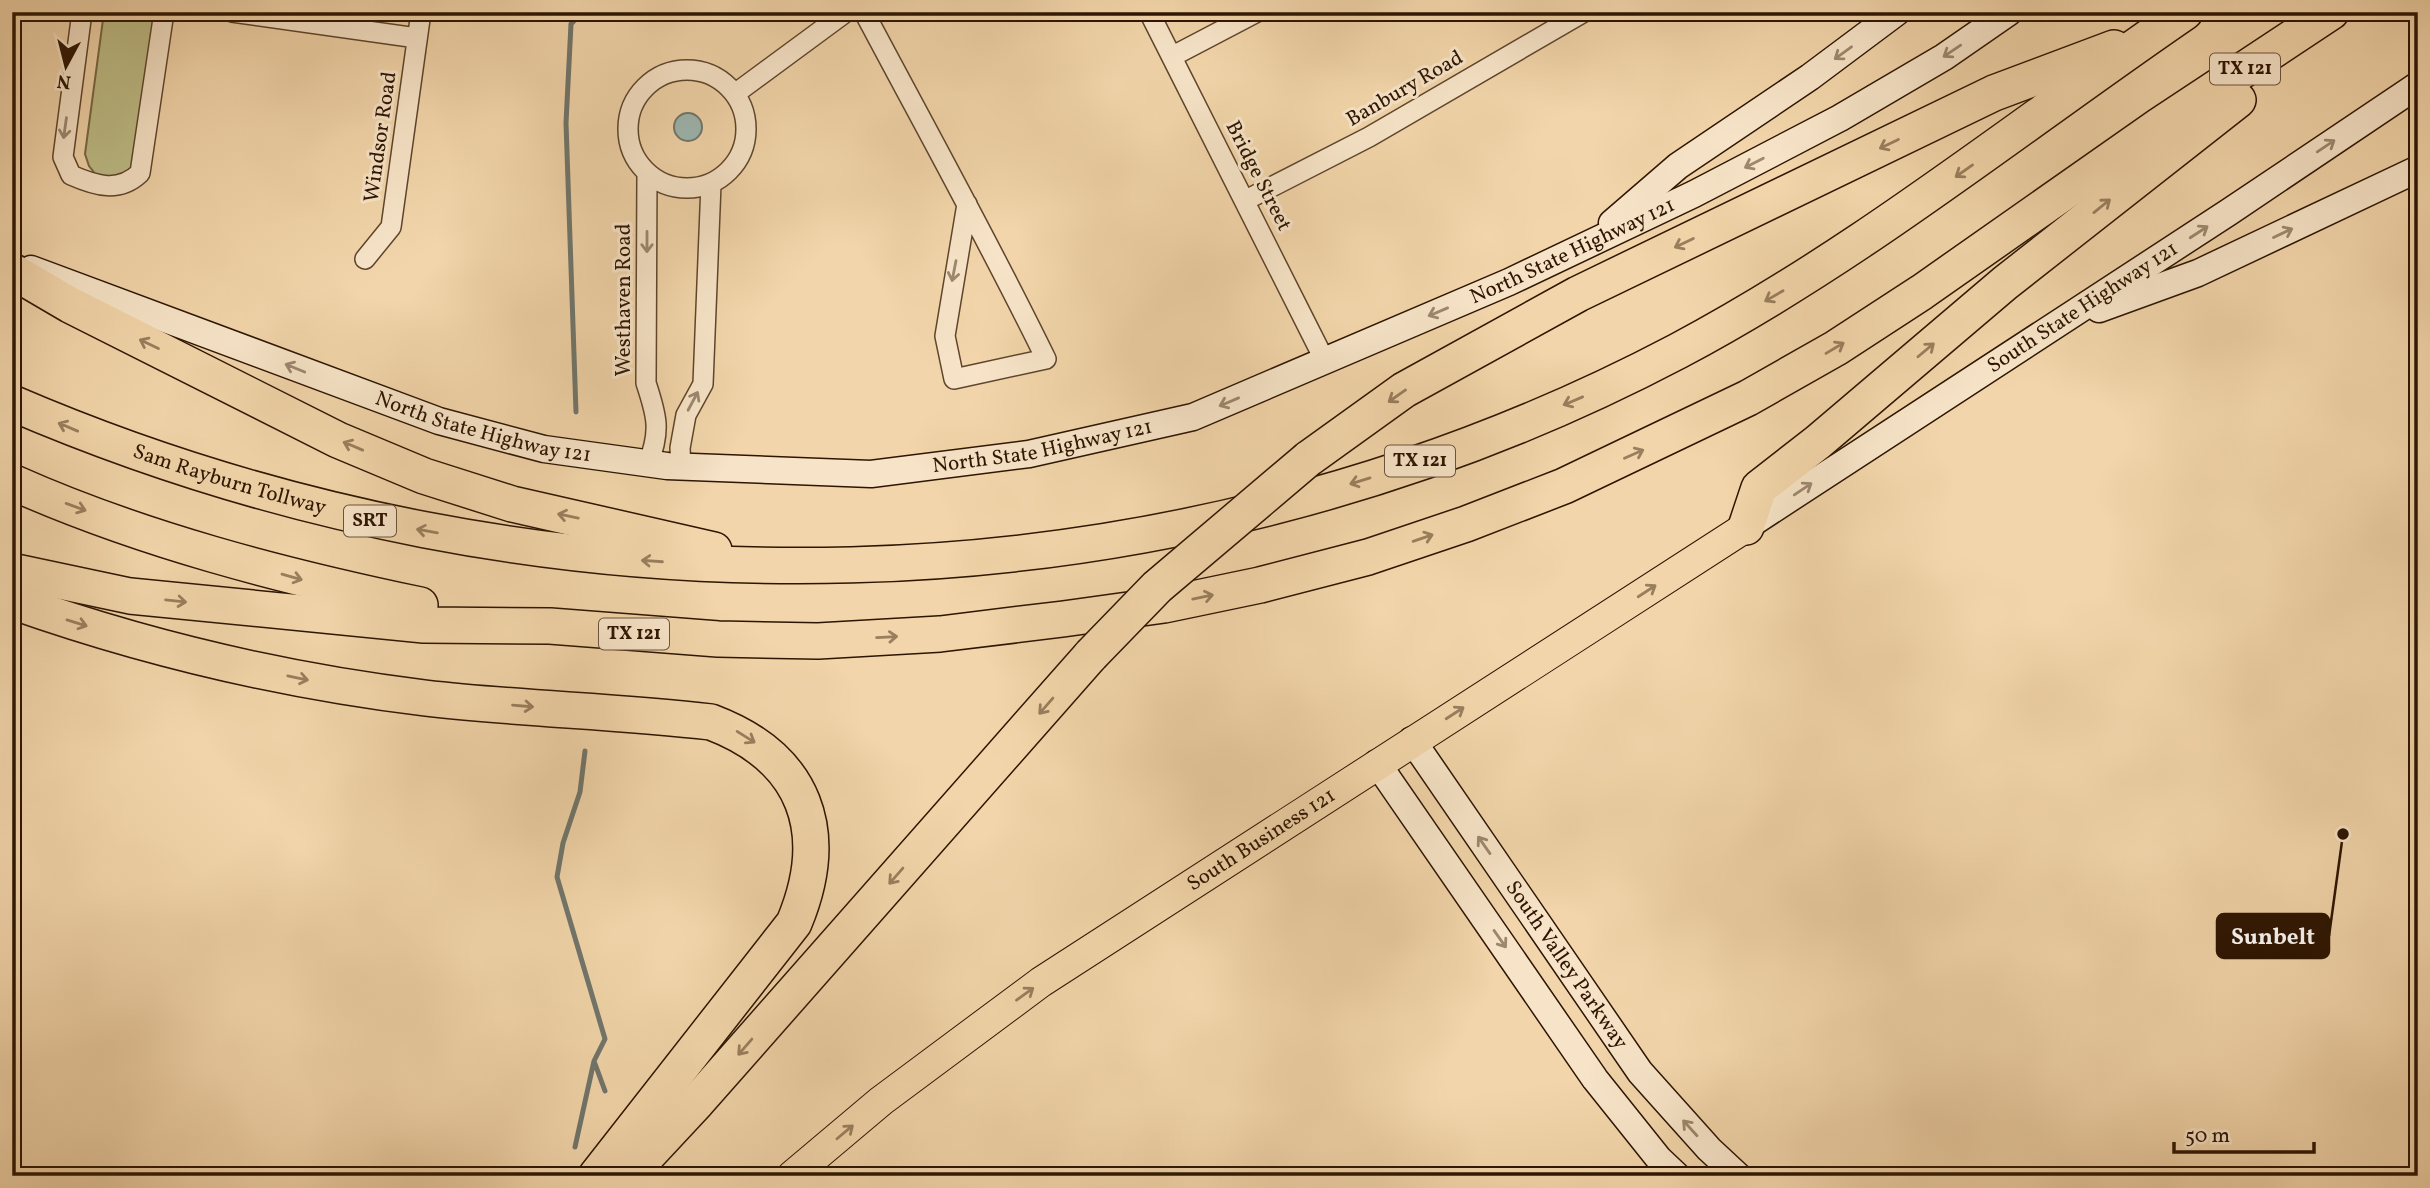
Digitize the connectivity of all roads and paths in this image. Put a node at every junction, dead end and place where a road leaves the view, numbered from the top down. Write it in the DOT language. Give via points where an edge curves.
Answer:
graph roads {
  1 [pos="82,12"];
  2 [pos="164,12"];
  3 [pos="232,12"];
  4 [pos="421,12"];
  5 [pos="845,12"];
  6 [pos="864,12"];
  7 [pos="1149,12"];
  8 [pos="1257,12"];
  9 [pos="1584,12"];
  10 [pos="1897,12"];
  11 [pos="2009,12"];
  12 [pos="2185,12"];
  13 [pos="2331,12"];
  14 [pos="2342,12"];
  15 [pos="2154,33"];
  16 [pos="417,38"];
  17 [pos="1173,56"];
  18 [pos="2418,85"];
  19 [pos="736,93"];
  20 [pos="2418,169"];
  21 [pos="647,174"];
  22 [pos="712,184"];
  23 [pos="1245,200"];
  24 [pos="967,204"];
  25 [pos="1584,246"];
  26 [pos="365,259"];
  27 [pos="12,262"];
  28 [pos="12,271"];
  29 [pos="2061,323"];
  30 [pos="1325,361"];
  31 [pos="12,403"];
  32 [pos="648,464"];
  33 [pos="681,467"];
  34 [pos="12,482"];
  35 [pos="1746,527"];
  36 [pos="745,567"];
  37 [pos="12,571"];
  38 [pos="12,601"];
  39 [pos="550,626"];
  40 [pos="1412,740"];
  41 [pos="1377,763"];
  42 [pos="596,1176"];
  43 [pos="628,1176"];
  44 [pos="792,1176"];
  45 [pos="1677,1176"];
  46 [pos="1738,1176"];
  1 -- 2 [label="street, one-way" via="63,157 71,175 110,187 128,184 140,173"];
  3 -- 16 [label="street"];
  4 -- 16 [label="street, Windsor Road"];
  5 -- 19 [label="street"];
  6 -- 24 [label="street"];
  7 -- 17 [label="street, Bridge Street"];
  8 -- 17 [label="street"];
  9 -- 23 [label="street, Banbury Road" via="1369,137"];
  10 -- 25 [label="main road, one-way" via="1678,166"];
  11 -- 25 [label="main road, North State Highway 121, one-way" via="1944,57 1840,118"];
  12 -- 15 [label="highway, TX 121"];
  39 -- 13 [label="highway, TX 121, one-way" via="718,639 818,641 940,634 1164,606 1354,560 1466,524 1655,445 1836,348"];
  35 -- 14 [label="highway, one-way" via="1759,488 2199,129 2328,35"];
  15 -- 36 [label="highway, TX 121, one-way" via="1977,162 1797,282 1679,350 1488,436 1293,501 1093,544 889,563"];
  15 -- 43 [label="highway, one-way, bridge" via="1994,93 1578,294 1404,390 1308,459 1157,587 1091,655"];
  16 -- 26 [label="street, Windsor Road" via="391,227"];
  17 -- 23 [label="street, Bridge Street"];
  29 -- 18 [label="main road, South State Highway 121, one-way"];
  19 -- 21 [label="street, Westhaven Road" via="717,76 693,69 668,72 646,85 632,105 627,129 632,154"];
  19 -- 22 [label="street" via="746,118 746,144 733,168"];
  29 -- 20 [label="main road, one-way" via="2198,273"];
  21 -- 22 [label="street" via="667,186 689,189"];
  21 -- 32 [label="street, Westhaven Road, one-way" via="646,383 656,412 658,440"];
  33 -- 22 [label="street, one-way" via="686,415 702,384"];
  23 -- 30 [label="street, Bridge Street"];
  24 -- 24 [label="street, one-way" via="945,336 954,379 1046,359"];
  25 -- 30 [label="main road, North State Highway 121, one-way"];
  32 -- 27 [label="main road, North State Highway 121, one-way" via="544,449 439,421"];
  36 -- 28 [label="highway, one-way" via="707,546 512,504 424,476 326,434"];
  35 -- 29 [label="main road, South State Highway 121, one-way"];
  30 -- 33 [label="main road, North State Highway 121, one-way" via="1193,417 1029,454 871,474"];
  36 -- 31 [label="highway, Sam Rayburn Tollway / SRT, one-way" via="598,557 365,520 230,484 99,440"];
  32 -- 33 [label="main road, North State Highway 121"];
  34 -- 39 [label="highway, one-way" via="162,538 301,580"];
  40 -- 35 [label="main road, South Business 121, one-way"];
  37 -- 39 [label="highway, one-way" via="130,596 197,603 424,625"];
  38 -- 42 [label="highway, one-way" via="150,645 327,684 425,698 711,722 744,734 774,757 794,784 807,817 812,855 807,891 794,923"];
  40 -- 41 [label="main road, South Business 121"];
  46 -- 40 [label="main road, South Valley Parkway, one-way" via="1640,1072"];
  44 -- 41 [label="main road, South Business 121, one-way" via="881,1101 1041,982"];
  41 -- 45 [label="main road, South Valley Parkway, one-way" via="1595,1079"];
}
